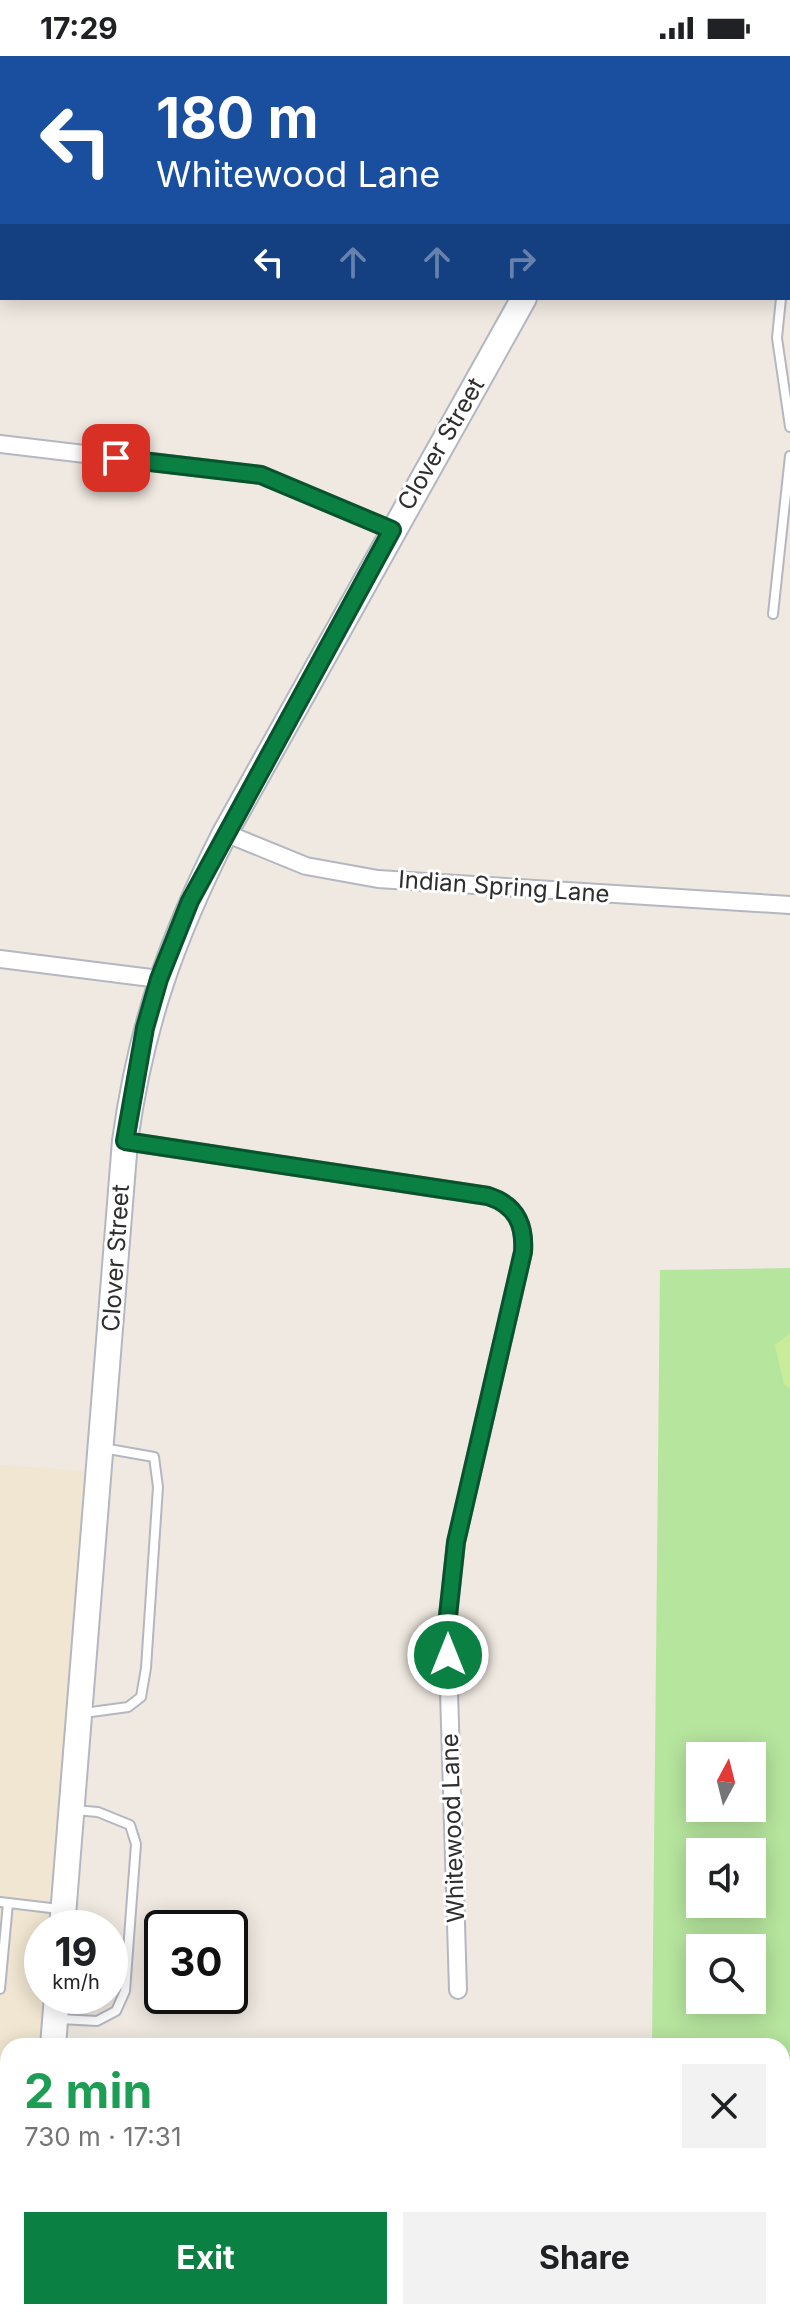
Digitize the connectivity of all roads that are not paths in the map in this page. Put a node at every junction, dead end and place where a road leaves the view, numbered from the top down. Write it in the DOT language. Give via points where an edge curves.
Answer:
graph roads {
  1 [pos="523,300"];
  2 [pos="781,300"];
  3 [pos="790,427"];
  4 [pos="0,444"];
  5 [pos="790,456"];
  6 [pos="392,530"];
  7 [pos="773,614"];
  8 [pos="225,833"];
  9 [pos="790,905"];
  10 [pos="0,959"];
  11 [pos="159,979"];
  12 [pos="125,1141"];
  13 [pos="100,1447"];
  14 [pos="79,1713"];
  15 [pos="72,1810"];
  16 [pos="4,1902"];
  17 [pos="32,1910"];
  18 [pos="64,1910"];
  19 [pos="128,1948"];
  20 [pos="0,1989"];
  21 [pos="458,1990"];
  22 [pos="55,2014"];
  23 [pos="76,2014"];
  24 [pos="110,2014"];
  25 [pos="54,2038"];
  1 -- 6 [label="main road, Clover Street"];
  2 -- 3 [label="lane" via="777,338"];
  4 -- 6 [label="street" via="261,475"];
  5 -- 7 [label="lane"];
  6 -- 8 [label="main road, Clover Street"];
  8 -- 9 [label="street, Indian Spring Lane" via="306,866 347,875"];
  8 -- 11 [label="main road, Clover Street"];
  10 -- 11 [label="street"];
  11 -- 12 [label="main road, Clover Street"];
  12 -- 13 [label="main road, Clover Street"];
  12 -- 21 [label="street, Whitewood Lane" via="488,1196 512,1208 520,1222 523,1252 456,1542 447,1625"];
  13 -- 14 [label="main road, Clover Street"];
  13 -- 14 [label="lane" via="154,1457 158,1487 146,1668 141,1697 128,1707"];
  14 -- 15 [label="main road, Clover Street"];
  15 -- 18 [label="main road, Clover Street"];
  15 -- 19 [label="lane" via="98,1812 130,1825 136,1844"];
  16 -- 17 [label="lane"];
  16 -- 20 [label="lane"];
  22 -- 25 [label="main road"];
  23 -- 24 [label="lane" via="97,2021"];
}
